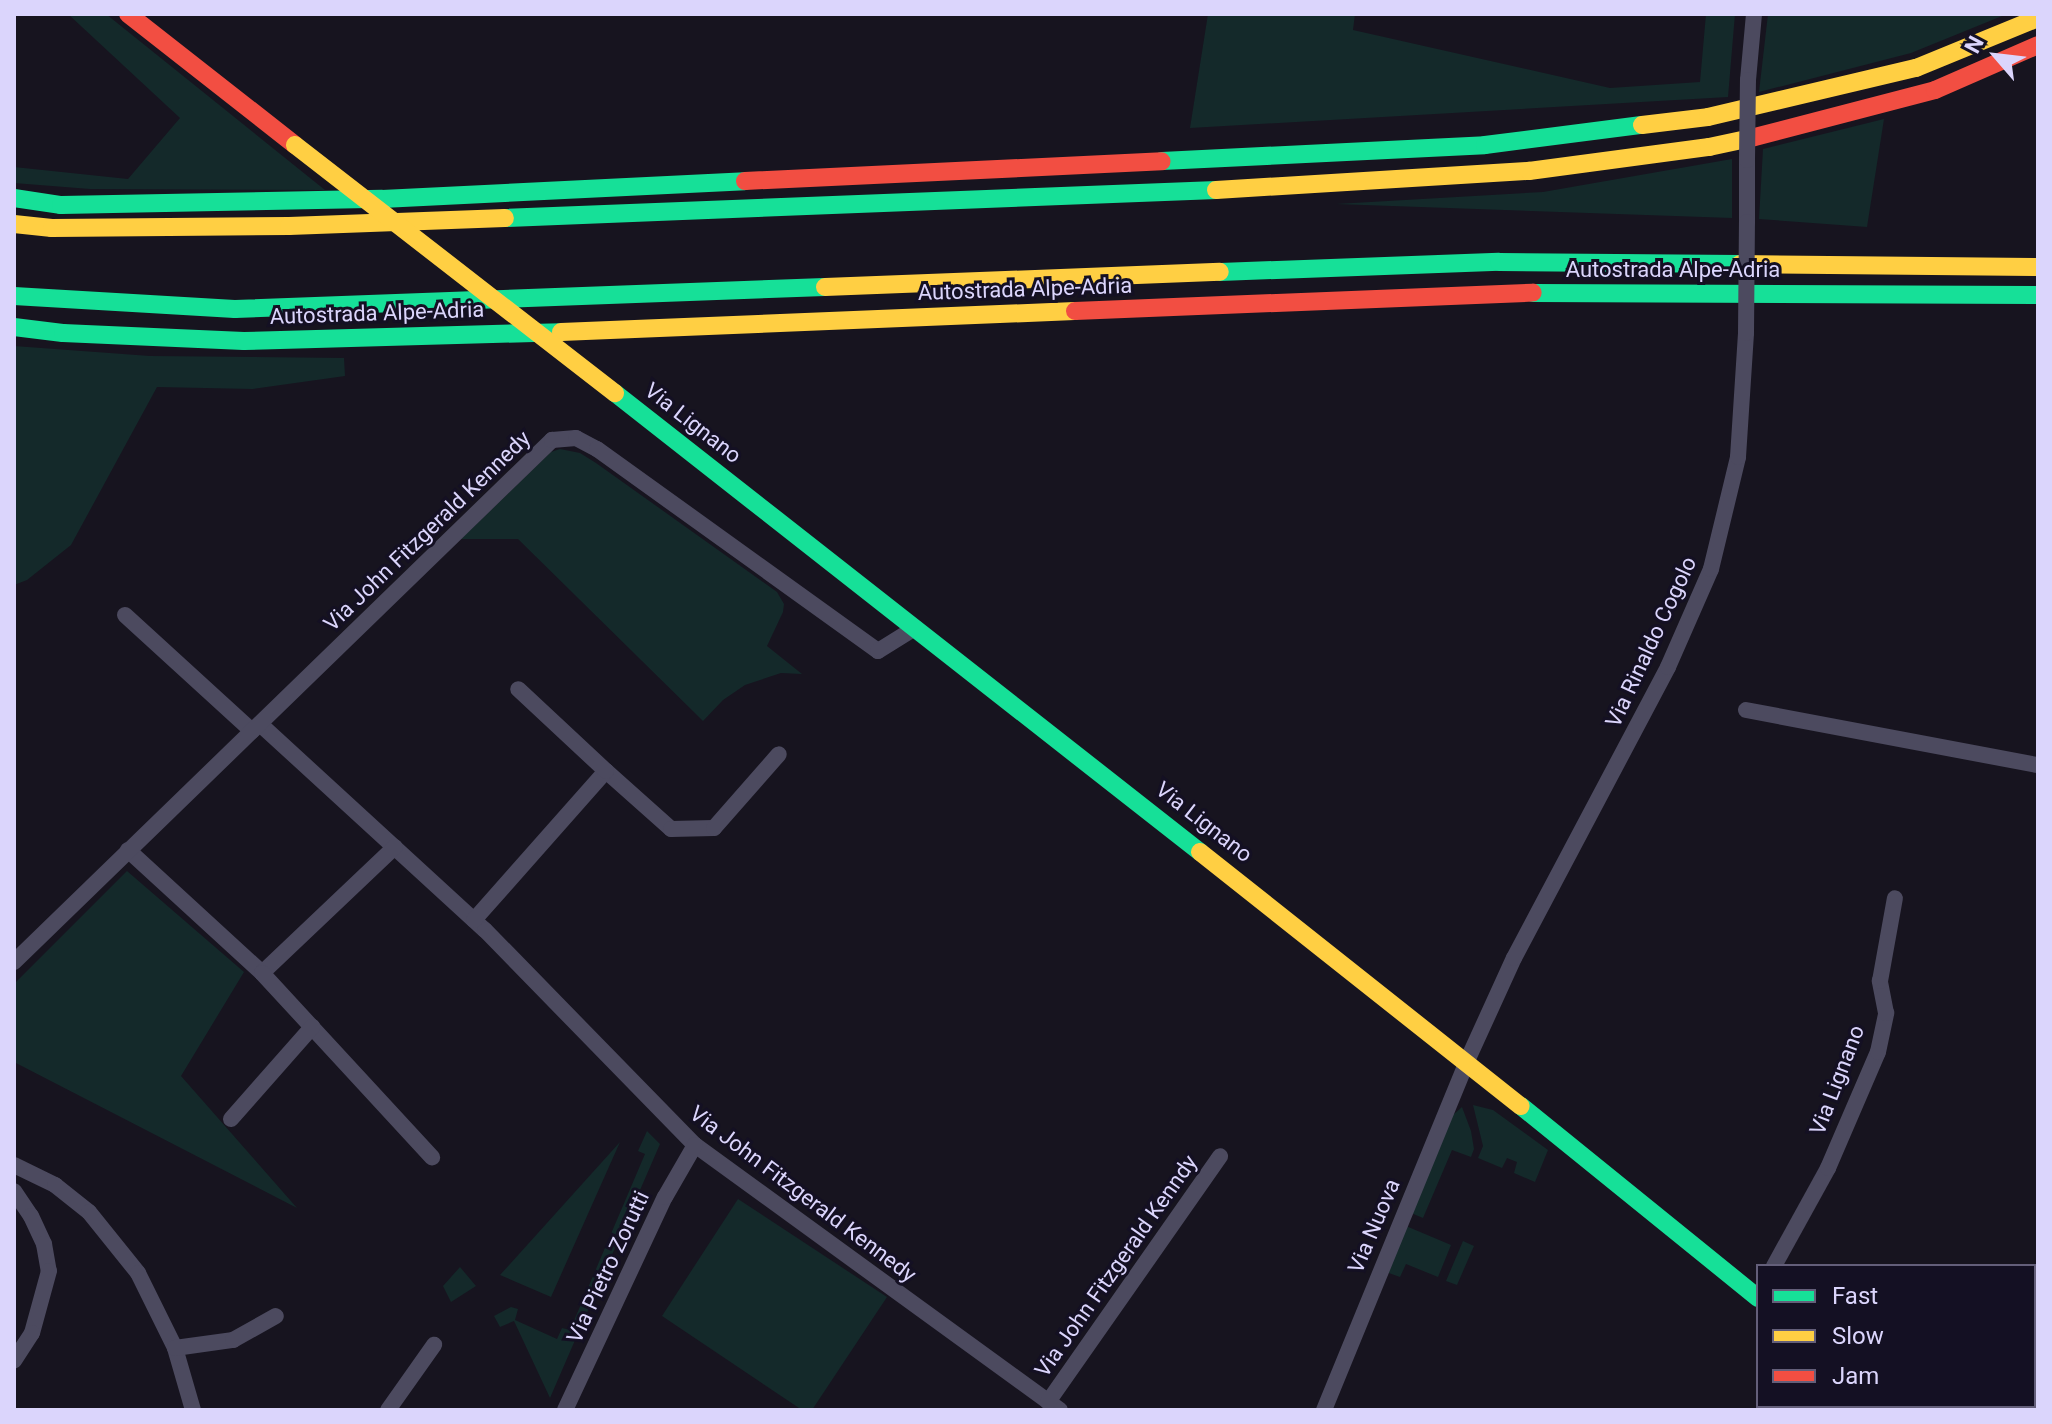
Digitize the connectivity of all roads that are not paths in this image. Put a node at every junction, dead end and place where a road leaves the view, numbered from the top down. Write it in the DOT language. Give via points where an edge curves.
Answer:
graph roads {
  1 [pos="128,14"];
  2 [pos="1754,14"];
  3 [pos="2038,18"];
  4 [pos="2038,45"];
  5 [pos="14,198"];
  6 [pos="14,224"];
  7 [pos="2038,260"];
  8 [pos="2001,266"];
  9 [pos="2038,267"];
  10 [pos="14,296"];
  11 [pos="2038,298"];
  12 [pos="14,327"];
  13 [pos="125,615"];
  14 [pos="915,628"];
  15 [pos="518,689"];
  16 [pos="1746,710"];
  17 [pos="256,728"];
  18 [pos="779,754"];
  19 [pos="2038,765"];
  20 [pos="606,771"];
  21 [pos="395,847"];
  22 [pos="128,850"];
  23 [pos="1895,898"];
  24 [pos="474,920"];
  25 [pos="14,962"];
  26 [pos="262,973"];
  27 [pos="312,1027"];
  28 [pos="1467,1061"];
  29 [pos="231,1119"];
  30 [pos="695,1145"];
  31 [pos="1220,1156"];
  32 [pos="432,1157"];
  33 [pos="14,1165"];
  34 [pos="14,1191"];
  35 [pos="1775,1264"];
  36 [pos="1756,1295"];
  37 [pos="276,1316"];
  38 [pos="434,1345"];
  39 [pos="175,1348"];
  40 [pos="14,1361"];
  41 [pos="1054,1406"];
  42 [pos="193,1410"];
  43 [pos="388,1410"];
  44 [pos="565,1410"];
  45 [pos="1324,1410"];
  1 -- 14 [label="main road, Via Lignano, bridge"];
  2 -- 28 [label="street, Via Rinaldo Cogolo, bridge" via="1738,457 1711,569 1668,667 1514,958"];
  3 -- 5 [label="main road" via="1916,68 1708,117 1485,145 382,199 61,205"];
  4 -- 6 [label="main road" via="1935,90 1819,123 1709,147 1529,171 1012,200 289,226"];
  7 -- 8 [label="main road"];
  8 -- 9 [label="main road, Autostrada Alpe-Adria"];
  8 -- 10 [label="main road, Autostrada Alpe-Adria" via="1499,262 235,309"];
  11 -- 12 [label="main road, Autostrada Alpe-Adria" via="1498,293 244,341"];
  13 -- 17 [label="street, Via John Fitzgerald Kennedy"];
  14 -- 17 [label="street, Via John Fitzgerald Kennedy" via="878,651 597,449 564,438 542,448"];
  14 -- 28 [label="main road, Via Lignano"];
  15 -- 20 [label="street"];
  16 -- 19 [label="street"];
  17 -- 21 [label="street, Via John Fitzgerald Kennedy"];
  17 -- 22 [label="street, Via John Fitzgerald Kennedy"];
  18 -- 20 [label="street" via="714,828 671,829"];
  20 -- 24 [label="street"];
  21 -- 24 [label="street, Via John Fitzgerald Kennedy"];
  21 -- 26 [label="street"];
  22 -- 25 [label="street, Via John Fitzgerald Kennedy"];
  22 -- 26 [label="street"];
  23 -- 35 [label="street, Via Lignano" via="1880,981 1886,1013 1878,1052 1828,1168"];
  24 -- 30 [label="street, Via John Fitzgerald Kennedy"];
  26 -- 27 [label="street"];
  27 -- 29 [label="street"];
  27 -- 32 [label="street"];
  28 -- 36 [label="main road, Via Lignano"];
  28 -- 45 [label="street, Via Nuova"];
  30 -- 41 [label="street, Via John Fitzgerald Kennedy"];
  30 -- 44 [label="street, Via Pietro Zorutti" via="665,1197"];
  31 -- 41 [label="street, Via John Fitzgerald Kenndy"];
  33 -- 39 [label="street" via="55,1185 110,1235 138,1273"];
  34 -- 40 [label="street" via="44,1244 49,1271 32,1333"];
  37 -- 39 [label="street" via="233,1340"];
  38 -- 43 [label="street"];
  39 -- 42 [label="street"];
}
